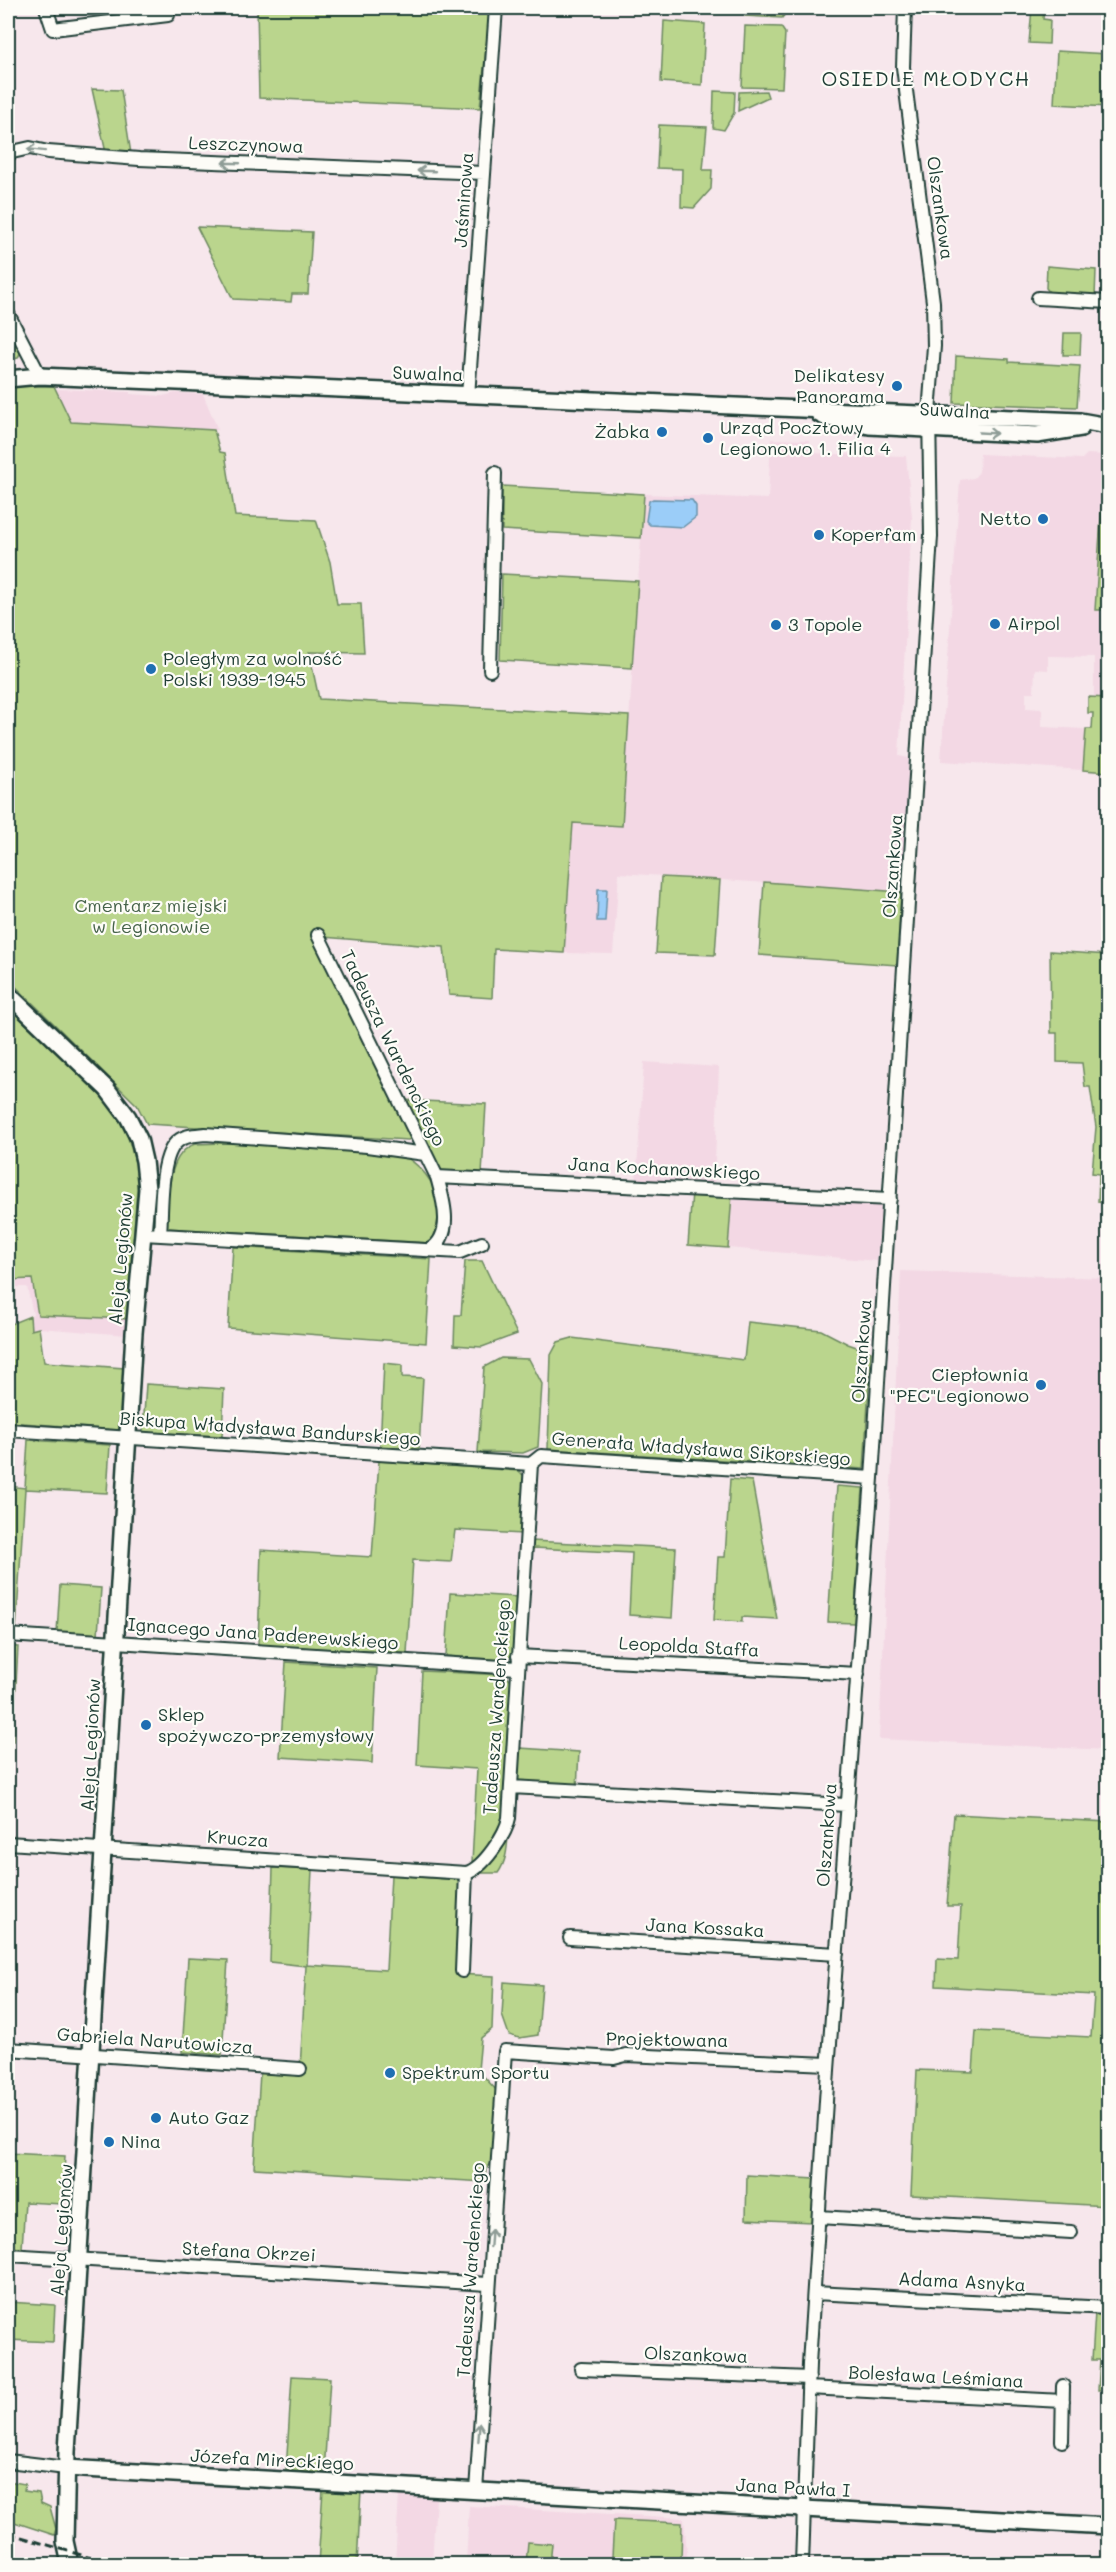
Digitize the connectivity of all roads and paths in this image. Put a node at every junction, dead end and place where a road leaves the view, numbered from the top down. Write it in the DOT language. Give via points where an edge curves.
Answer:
graph roads {
  1 [pos="46,8"];
  2 [pos="496,8"];
  3 [pos="905,8"];
  4 [pos="168,15"];
  5 [pos="8,153"];
  6 [pos="484,173"];
  7 [pos="1038,298"];
  8 [pos="1108,302"];
  9 [pos="8,314"];
  10 [pos="40,376"];
  11 [pos="8,379"];
  12 [pos="468,396"];
  13 [pos="930,422"];
  14 [pos="1102,426"];
  15 [pos="495,473"];
  16 [pos="490,670"];
  17 [pos="318,935"];
  18 [pos="8,994"];
  19 [pos="425,1154"];
  20 [pos="437,1177"];
  21 [pos="890,1199"];
  22 [pos="143,1233"];
  23 [pos="160,1235"];
  24 [pos="482,1244"];
  25 [pos="429,1250"];
  26 [pos="8,1430"];
  27 [pos="129,1438"];
  28 [pos="531,1464"];
  29 [pos="872,1478"];
  30 [pos="8,1635"];
  31 [pos="116,1643"];
  32 [pos="518,1662"];
  33 [pos="858,1674"];
  34 [pos="511,1787"];
  35 [pos="846,1805"];
  36 [pos="8,1843"];
  37 [pos="105,1848"];
  38 [pos="466,1873"];
  39 [pos="570,1938"];
  40 [pos="837,1954"];
  41 [pos="462,1971"];
  42 [pos="8,2049"];
  43 [pos="504,2051"];
  44 [pos="92,2054"];
  45 [pos="828,2064"];
  46 [pos="300,2069"];
  47 [pos="819,2217"];
  48 [pos="1071,2232"];
  49 [pos="8,2255"];
  50 [pos="79,2260"];
  51 [pos="488,2284"];
  52 [pos="814,2293"];
  53 [pos="1108,2308"];
  54 [pos="581,2369"];
  55 [pos="808,2383"];
  56 [pos="1063,2386"];
  57 [pos="1062,2401"];
  58 [pos="1062,2441"];
  59 [pos="8,2461"];
  60 [pos="66,2468"];
  61 [pos="476,2491"];
  62 [pos="802,2507"];
  63 [pos="1108,2526"];
  64 [pos="68,2558"];
  65 [pos="802,2565"];
  1 -- 4 [label="street" via="53,29"];
  2 -- 6 [label="street, Jaśminowa"];
  3 -- 13 [label="street, Olszankowa" via="903,67 933,302"];
  6 -- 5 [label="street, Leszczynowa, one-way" via="138,159 30,148"];
  6 -- 12 [label="street, Jaśminowa"];
  7 -- 8 [label="street"];
  9 -- 10 [label="street"];
  10 -- 11 [label="street, Suwalna"];
  10 -- 12 [label="street, Suwalna"];
  12 -- 13 [label="street, Suwalna" via="814,411"];
  13 -- 14 [label="street, Suwalna" via="1037,435"];
  13 -- 21 [label="street, Olszankowa" via="930,545"];
  15 -- 16 [label="street"];
  17 -- 19 [label="street, Tadeusza Wardenckiego"];
  18 -- 22 [label="street, Aleja Legionów" via="95,1078 128,1117 144,1161 147,1189"];
  19 -- 20 [label="street, Tadeusza Wardenckiego"];
  19 -- 23 [label="street" via="367,1146 191,1135 177,1142 166,1159"];
  20 -- 21 [label="street, Jana Kochanowskiego"];
  20 -- 25 [label="street, Tadeusza Wardenckiego" via="445,1227 441,1241"];
  21 -- 29 [label="street, Olszankowa"];
  22 -- 23 [label="street"];
  22 -- 27 [label="street, Aleja Legionów"];
  23 -- 25 [label="street"];
  24 -- 25 [label="street" via="460,1252"];
  26 -- 27 [label="street, Biskupa Władysława Bandurskiego"];
  27 -- 28 [label="street, Biskupa Władysława Bandurskiego"];
  27 -- 31 [label="street, Aleja Legionów"];
  28 -- 29 [label="street, Generała Władysława Sikorskiego" via="541,1456"];
  28 -- 32 [label="street, Tadeusza Wardenckiego"];
  29 -- 33 [label="street, Olszankowa"];
  30 -- 31 [label="street, Ignacego Jana Paderewskiego"];
  31 -- 32 [label="street, Ignacego Jana Paderewskiego"];
  31 -- 37 [label="street, Aleja Legionów"];
  32 -- 33 [label="street, Leopolda Staffa"];
  32 -- 34 [label="street, Tadeusza Wardenckiego"];
  33 -- 35 [label="street, Olszankowa"];
  34 -- 35 [label="street"];
  34 -- 38 [label="street, Tadeusza Wardenckiego" via="507,1827 477,1868"];
  35 -- 40 [label="street, Olszankowa"];
  36 -- 37 [label="street, Krucza"];
  37 -- 38 [label="street, Krucza"];
  37 -- 44 [label="street, Aleja Legionów"];
  38 -- 41 [label="street"];
  39 -- 40 [label="street, Jana Kossaka"];
  40 -- 45 [label="street, Olszankowa"];
  42 -- 44 [label="street, Gabriela Narutowicza"];
  43 -- 45 [label="street, Projektowana"];
  51 -- 43 [label="street, Tadeusza Wardenckiego, one-way"];
  44 -- 46 [label="street, Gabriela Narutowicza"];
  44 -- 50 [label="street, Aleja Legionów"];
  45 -- 47 [label="street, Olszankowa"];
  47 -- 48 [label="street"];
  47 -- 52 [label="street, Olszankowa"];
  49 -- 50 [label="street, Stefana Okrzei"];
  50 -- 51 [label="street, Stefana Okrzei"];
  50 -- 60 [label="street, Aleja Legionów"];
  61 -- 51 [label="street, Tadeusza Wardenckiego, one-way"];
  52 -- 53 [label="street, Adama Asnyka"];
  52 -- 55 [label="street, Olszankowa"];
  54 -- 55 [label="street, Olszankowa"];
  55 -- 57 [label="street, Bolesława Leśmiana"];
  55 -- 62 [label="street, Olszankowa"];
  56 -- 57 [label="street"];
  57 -- 58 [label="street"];
  59 -- 60 [label="street"];
  60 -- 61 [label="street, Józefa Mireckiego"];
  60 -- 64 [label="street, Aleja Legionów"];
  61 -- 62 [label="street, Jana Pawła I"];
  62 -- 63 [label="street, Jana Pawła I"];
  62 -- 65 [label="street, Olszankowa"];
}
